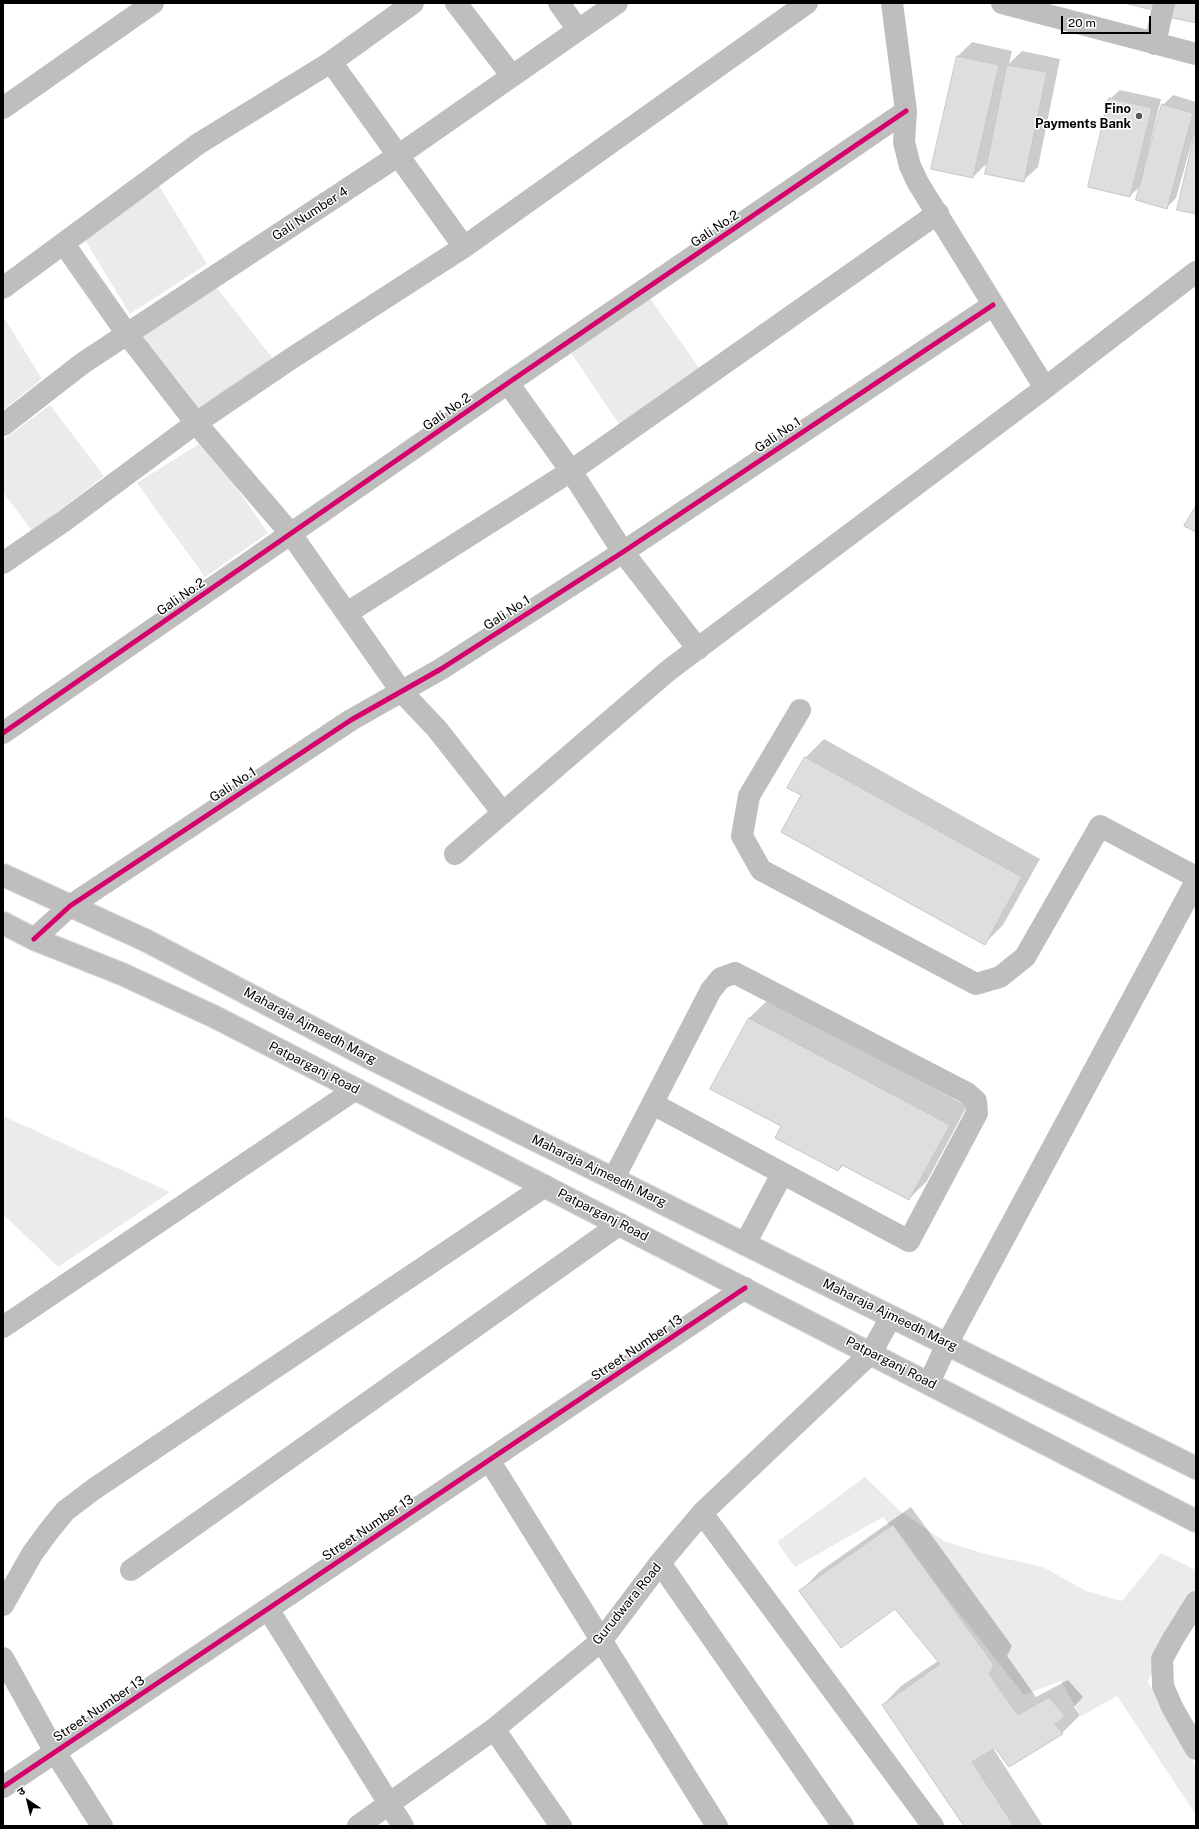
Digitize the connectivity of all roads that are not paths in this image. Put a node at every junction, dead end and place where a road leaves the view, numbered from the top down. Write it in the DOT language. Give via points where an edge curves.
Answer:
graph roads {
  1 [pos="153,3"];
  2 [pos="413,3"];
  3 [pos="456,3"];
  4 [pos="559,3"];
  5 [pos="617,3"];
  6 [pos="807,3"];
  7 [pos="892,3"];
  8 [pos="1002,3"];
  9 [pos="1164,3"];
  10 [pos="578,30"];
  11 [pos="1154,44"];
  12 [pos="1196,54"];
  13 [pos="331,62"];
  14 [pos="512,76"];
  15 [pos="3,108"];
  16 [pos="906,111"];
  17 [pos="399,155"];
  18 [pos="938,213"];
  19 [pos="64,244"];
  20 [pos="464,247"];
  21 [pos="1196,272"];
  22 [pos="3,288"];
  23 [pos="993,305"];
  24 [pos="127,334"];
  25 [pos="508,383"];
  26 [pos="1045,388"];
  27 [pos="196,423"];
  28 [pos="3,425"];
  29 [pos="571,471"];
  30 [pos="291,534"];
  31 [pos="623,552"];
  32 [pos="3,563"];
  33 [pos="347,613"];
  34 [pos="698,649"];
  35 [pos="401,691"];
  36 [pos="800,710"];
  37 [pos="3,733"];
  38 [pos="503,812"];
  39 [pos="455,854"];
  40 [pos="3,875"];
  41 [pos="1196,877"];
  42 [pos="1196,880"];
  43 [pos="70,906"];
  44 [pos="3,923"];
  45 [pos="34,939"];
  46 [pos="356,1089"];
  47 [pos="653,1104"];
  48 [pos="782,1174"];
  49 [pos="614,1178"];
  50 [pos="545,1186"];
  51 [pos="620,1224"];
  52 [pos="746,1244"];
  53 [pos="745,1288"];
  54 [pos="892,1317"];
  55 [pos="3,1327"];
  56 [pos="946,1344"];
  57 [pos="871,1352"];
  58 [pos="929,1383"];
  59 [pos="489,1460"];
  60 [pos="1196,1468"];
  61 [pos="702,1513"];
  62 [pos="1196,1521"];
  63 [pos="660,1563"];
  64 [pos="131,1570"];
  65 [pos="3,1605"];
  66 [pos="268,1609"];
  67 [pos="1194,1611"];
  68 [pos="601,1642"];
  69 [pos="3,1658"];
  70 [pos="494,1729"];
  71 [pos="1196,1749"];
  72 [pos="55,1752"];
  73 [pos="3,1787"];
  74 [pos="389,1805"];
  75 [pos="102,1826"];
  76 [pos="358,1826"];
  77 [pos="403,1826"];
  78 [pos="561,1826"];
  79 [pos="717,1826"];
  80 [pos="843,1826"];
  81 [pos="933,1826"];
  1 -- 15 [label="street"];
  2 -- 13 [label="street"];
  3 -- 14 [label="street"];
  4 -- 10 [label="street"];
  5 -- 10 [label="street, Gali Number 4"];
  6 -- 20 [label="street"];
  7 -- 16 [label="street"];
  8 -- 11 [label="street"];
  9 -- 11 [label="street"];
  10 -- 14 [label="street, Gali Number 4"];
  11 -- 12 [label="street"];
  13 -- 17 [label="street"];
  13 -- 19 [label="street" via="198,144"];
  14 -- 17 [label="street, Gali Number 4"];
  16 -- 18 [label="street" via="904,142 910,166"];
  16 -- 25 [label="street, Gali No.2"];
  17 -- 20 [label="street"];
  17 -- 24 [label="street, Gali Number 4"];
  18 -- 23 [label="street"];
  18 -- 29 [label="street"];
  19 -- 22 [label="street"];
  19 -- 24 [label="street"];
  20 -- 27 [label="street"];
  21 -- 26 [label="street"];
  23 -- 26 [label="street"];
  23 -- 31 [label="street, Gali No.1"];
  24 -- 27 [label="street"];
  24 -- 28 [label="street, Gali Number 4" via="83,363"];
  25 -- 29 [label="street"];
  25 -- 30 [label="street, Gali No.2"];
  26 -- 34 [label="street"];
  27 -- 30 [label="street"];
  27 -- 32 [label="street"];
  29 -- 31 [label="street"];
  29 -- 33 [label="street"];
  30 -- 33 [label="street"];
  30 -- 37 [label="street, Gali No.2"];
  31 -- 34 [label="street"];
  31 -- 35 [label="street, Gali No.1" via="441,669"];
  33 -- 35 [label="street"];
  34 -- 38 [label="street" via="669,670"];
  35 -- 38 [label="street" via="436,729"];
  35 -- 43 [label="street, Gali No.1" via="352,720"];
  36 -- 41 [label="street" via="749,796 742,836 762,870 976,984 1000,977 1025,957 1100,826"];
  38 -- 39 [label="street"];
  40 -- 43 [label="street, Maharaja Ajmeedh Marg"];
  42 -- 56 [label="street"];
  43 -- 45 [label="street, Gali No.1"];
  43 -- 49 [label="street, Maharaja Ajmeedh Marg" via="147,941 372,1059"];
  44 -- 45 [label="street, Patparganj Road"];
  45 -- 46 [label="street, Patparganj Road" via="122,974 208,1014"];
  46 -- 50 [label="street, Patparganj Road"];
  46 -- 55 [label="street"];
  47 -- 48 [label="street"];
  47 -- 48 [label="street" via="711,990 721,978 735,973 967,1093 976,1102 977,1113 909,1241"];
  47 -- 49 [label="street"];
  48 -- 52 [label="street"];
  49 -- 52 [label="street, Maharaja Ajmeedh Marg"];
  50 -- 51 [label="street, Patparganj Road"];
  50 -- 65 [label="street" via="65,1511 32,1554"];
  51 -- 53 [label="street, Patparganj Road"];
  51 -- 64 [label="street"];
  52 -- 54 [label="street, Maharaja Ajmeedh Marg"];
  53 -- 57 [label="street, Patparganj Road"];
  53 -- 59 [label="street, Street Number 13"];
  54 -- 56 [label="street, Maharaja Ajmeedh Marg"];
  54 -- 57 [label="street, Gurudwara Road"];
  56 -- 58 [label="street"];
  56 -- 60 [label="street, Maharaja Ajmeedh Marg"];
  57 -- 58 [label="street, Patparganj Road"];
  57 -- 61 [label="street, Gurudwara Road"];
  58 -- 62 [label="street, Patparganj Road"];
  59 -- 66 [label="street, Street Number 13"];
  59 -- 68 [label="street"];
  61 -- 63 [label="street, Gurudwara Road"];
  61 -- 81 [label="street"];
  63 -- 68 [label="street, Gurudwara Road"];
  63 -- 80 [label="street"];
  66 -- 72 [label="street, Street Number 13"];
  66 -- 74 [label="street"];
  67 -- 71 [label="street" via="1162,1659 1163,1686"];
  68 -- 70 [label="street, Gurudwara Road"];
  68 -- 79 [label="street"];
  69 -- 72 [label="street"];
  70 -- 74 [label="street, Gurudwara Road"];
  70 -- 78 [label="street"];
  72 -- 73 [label="street, Street Number 13"];
  72 -- 75 [label="street"];
  74 -- 76 [label="street, Gurudwara Road"];
  74 -- 77 [label="street"];
}
